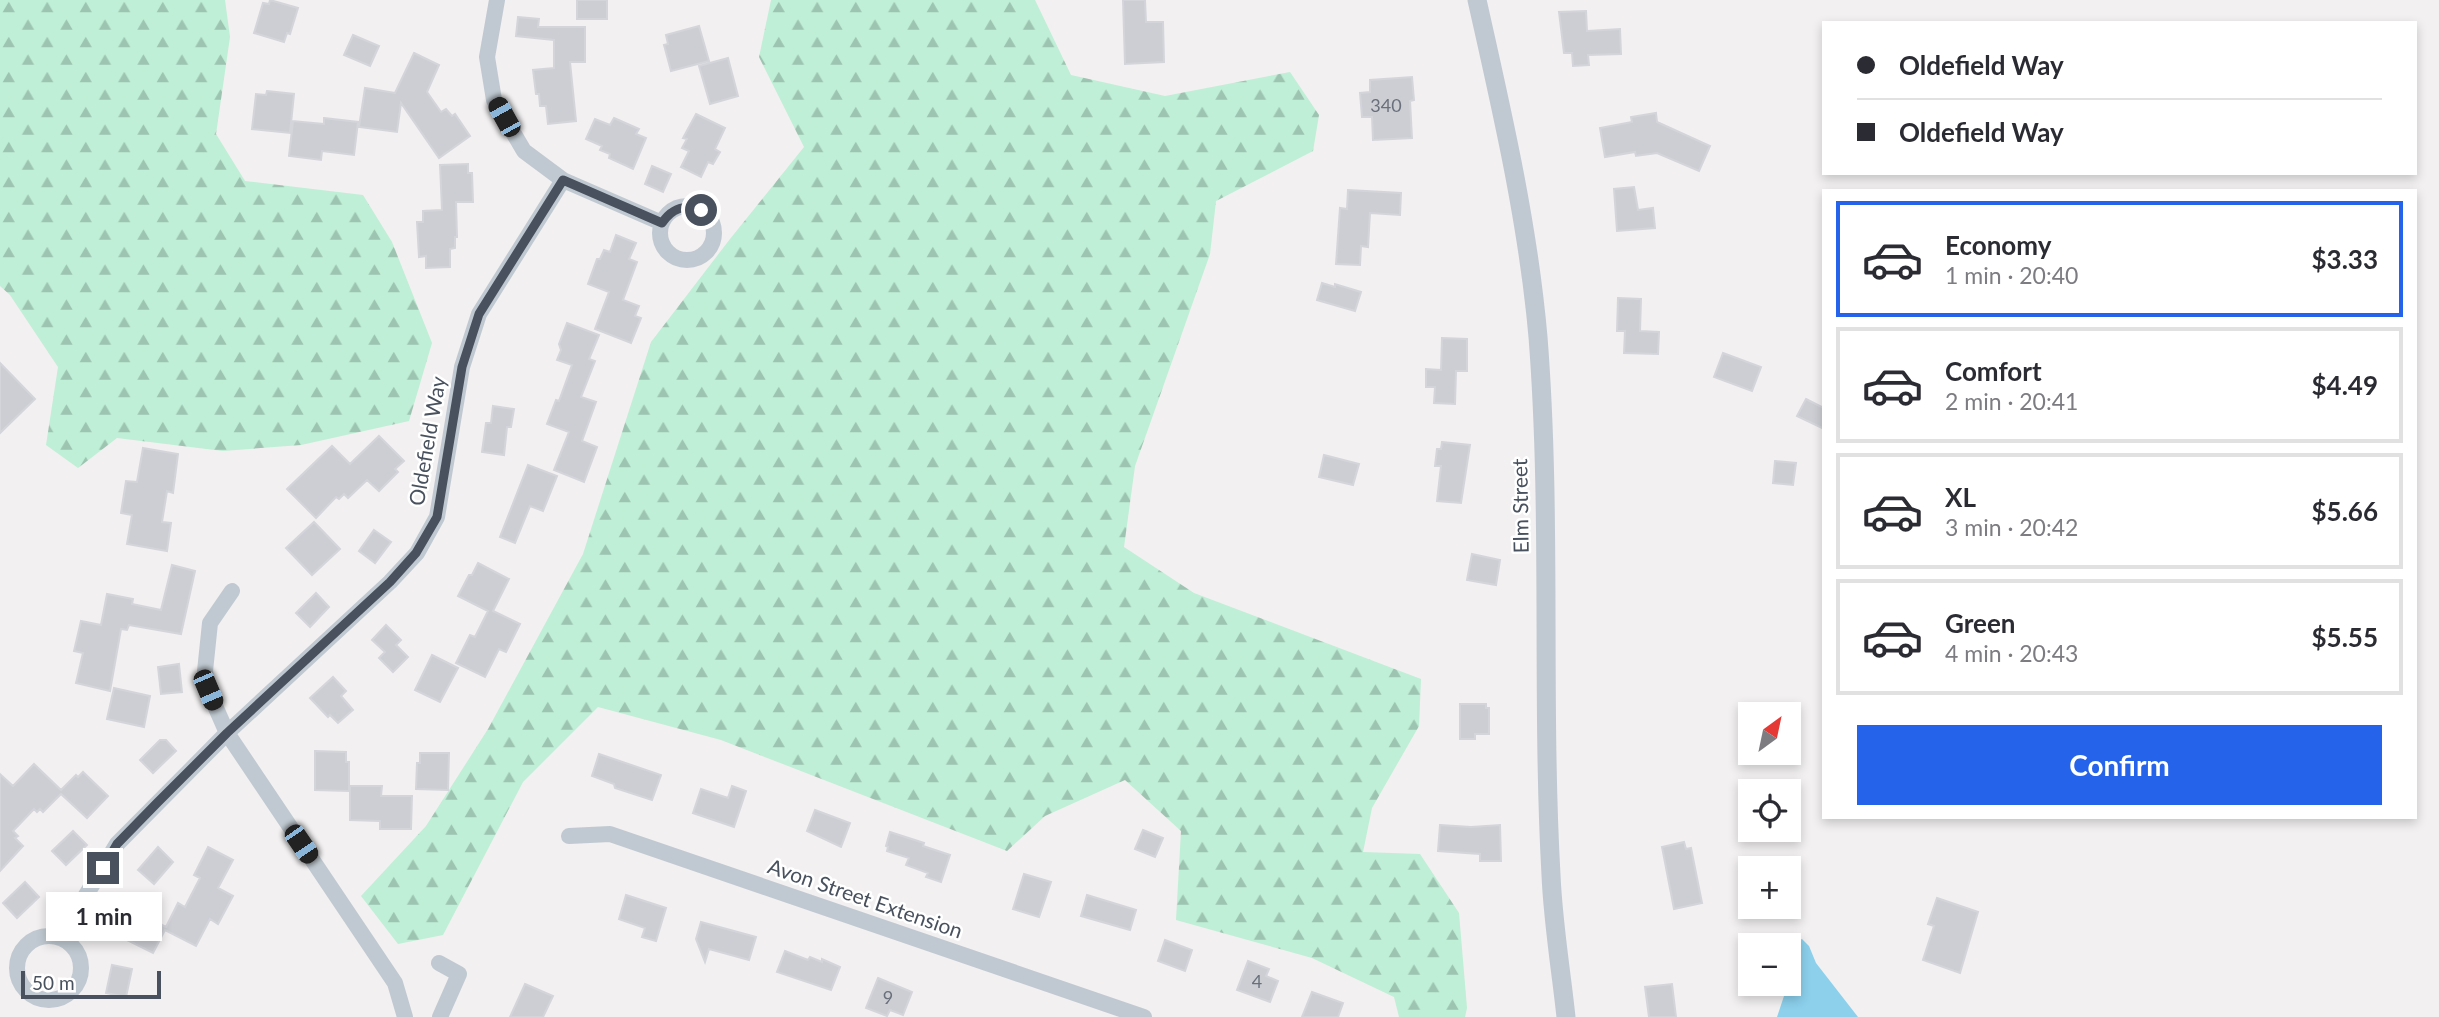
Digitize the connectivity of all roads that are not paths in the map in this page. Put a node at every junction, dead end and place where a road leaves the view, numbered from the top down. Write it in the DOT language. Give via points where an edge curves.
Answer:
graph roads {
  1 [pos="497,0"];
  2 [pos="1477,0"];
  3 [pos="563,180"];
  4 [pos="662,223"];
  5 [pos="232,591"];
  6 [pos="227,733"];
  7 [pos="569,836"];
  8 [pos="60,938"];
  9 [pos="439,964"];
  10 [pos="405,1017"];
  11 [pos="440,1017"];
  12 [pos="1144,1017"];
  13 [pos="1566,1017"];
  1 -- 3 [label="street" via="487,57 495,100 524,151"];
  2 -- 13 [label="street, Elm Street" via="1526,231 1538,335 1551,878"];
  3 -- 4 [label="street"];
  3 -- 6 [label="street, Oldefield Way" via="479,314 462,367 437,517 416,553"];
  5 -- 6 [label="street" via="210,622 205,671 208,690"];
  6 -- 8 [label="street, Oldefield Way" via="117,844"];
  6 -- 10 [label="street" via="395,983"];
  7 -- 12 [label="street, Avon Street Extension" via="610,834"];
  8 -- 8 [label="street" via="80,959 79,979 58,999 37,998 20,984 17,962 21,951 38,938"];
  9 -- 11 [label="street" via="459,974"];
}
